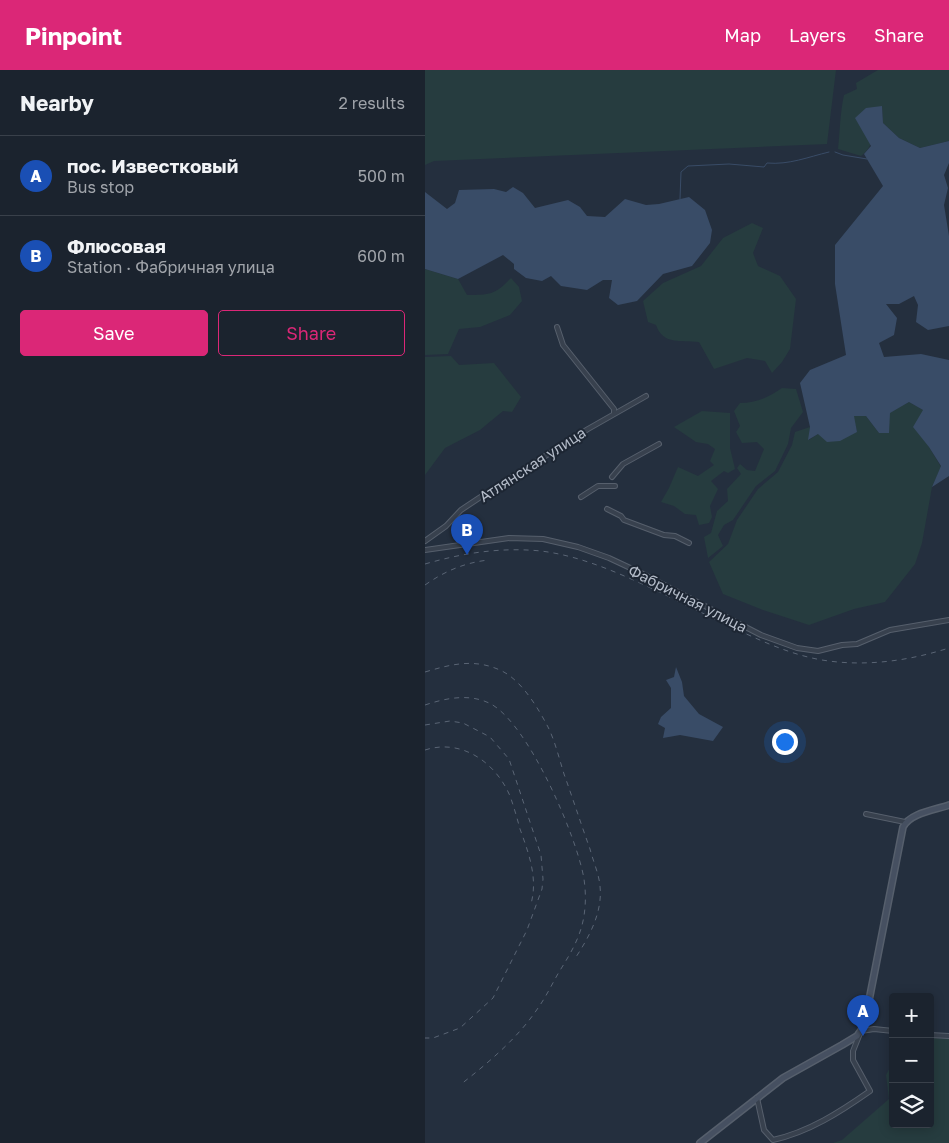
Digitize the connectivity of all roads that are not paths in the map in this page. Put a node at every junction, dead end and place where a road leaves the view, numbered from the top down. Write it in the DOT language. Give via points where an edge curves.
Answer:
graph roads {
  1 [pos="557,327"];
  2 [pos="646,396"];
  3 [pos="614,413"];
  4 [pos="659,444"];
  5 [pos="612,477"];
  6 [pos="615,486"];
  7 [pos="581,497"];
  8 [pos="607,509"];
  9 [pos="425,542"];
  10 [pos="689,542"];
  11 [pos="425,550"];
  12 [pos="949,620"];
  13 [pos="949,806"];
  14 [pos="866,814"];
  15 [pos="905,822"];
  16 [pos="861,1031"];
  17 [pos="889,1032"];
  18 [pos="934,1035"];
  19 [pos="949,1036"];
  20 [pos="757,1098"];
  21 [pos="700,1143"];
  1 -- 3 [label="street" via="563,345 609,401"];
  2 -- 3 [label="street, Атлянская улица"];
  3 -- 9 [label="street, Атлянская улица" via="461,510"];
  4 -- 5 [label="street" via="623,464"];
  6 -- 7 [label="street" via="598,486"];
  8 -- 10 [label="street" via="624,520"];
  11 -- 12 [label="street, Фабричная улица" via="509,538 543,539 578,547 641,573 761,634 797,648 818,651 857,644 889,630"];
  13 -- 15 [label="street"];
  14 -- 15 [label="street"];
  15 -- 16 [label="street"];
  16 -- 17 [label="street"];
  16 -- 20 [label="street" via="783,1078"];
  16 -- 20 [label="street" via="853,1060 869,1091 835,1115 773,1140 764,1130"];
  18 -- 19 [label="street"];
  20 -- 21 [label="street"];
}
